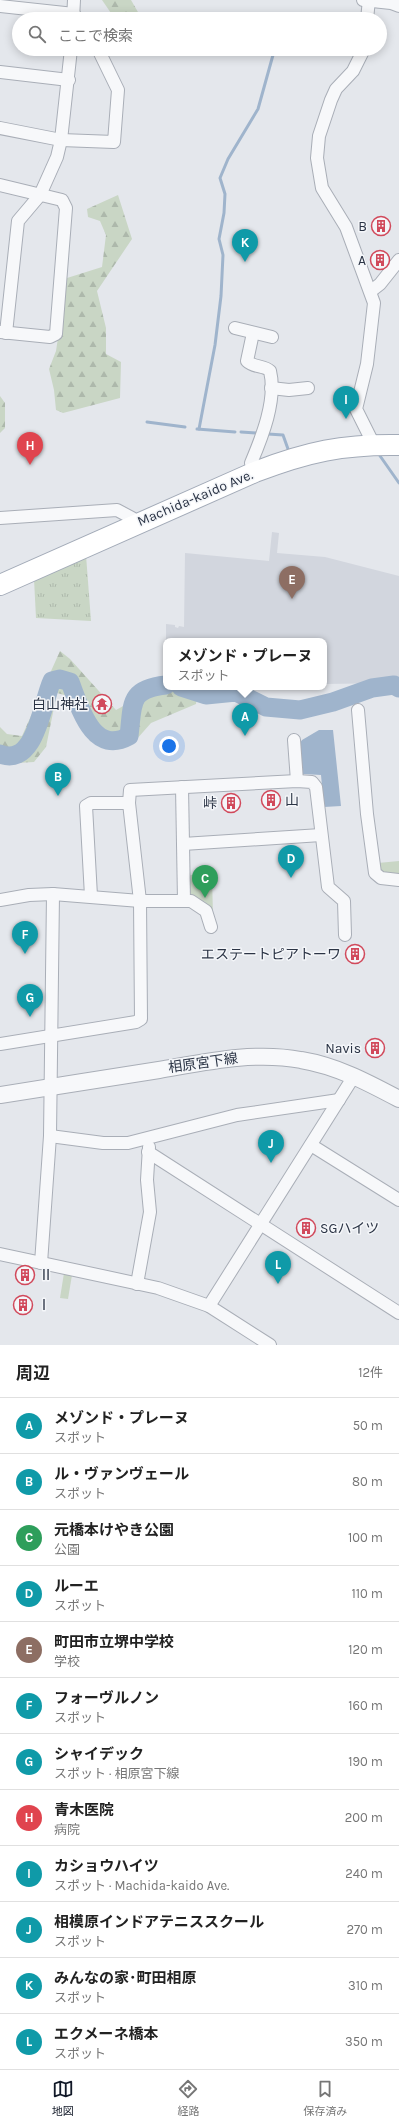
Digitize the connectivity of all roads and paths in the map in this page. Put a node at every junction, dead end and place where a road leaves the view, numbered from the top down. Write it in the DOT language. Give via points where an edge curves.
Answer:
graph roads {
  1 [pos="367,0"];
  2 [pos="28,4"];
  3 [pos="0,6"];
  4 [pos="399,6"];
  5 [pos="75,11"];
  6 [pos="367,12"];
  7 [pos="70,56"];
  8 [pos="101,56"];
  9 [pos="360,56"];
  10 [pos="0,72"];
  11 [pos="68,80"];
  12 [pos="0,128"];
  13 [pos="61,140"];
  14 [pos="0,185"];
  15 [pos="40,194"];
  16 [pos="399,260"];
  17 [pos="371,291"];
  18 [pos="234,328"];
  19 [pos="3,332"];
  20 [pos="253,333"];
  21 [pos="272,337"];
  22 [pos="271,388"];
  23 [pos="308,388"];
  24 [pos="374,445"];
  25 [pos="399,445"];
  26 [pos="251,463"];
  27 [pos="0,518"];
  28 [pos="136,524"];
  29 [pos="0,585"];
  30 [pos="358,710"];
  31 [pos="294,740"];
  32 [pos="297,781"];
  33 [pos="182,787"];
  34 [pos="129,803"];
  35 [pos="321,835"];
  36 [pos="182,844"];
  37 [pos="399,880"];
  38 [pos="53,894"];
  39 [pos="90,896"];
  40 [pos="0,900"];
  41 [pos="140,901"];
  42 [pos="184,901"];
  43 [pos="211,927"];
  44 [pos="345,935"];
  45 [pos="51,1035"];
  46 [pos="0,1044"];
  47 [pos="354,1076"];
  48 [pos="51,1087"];
  49 [pos="3,1096"];
  50 [pos="399,1099"];
  51 [pos="339,1100"];
  52 [pos="50,1136"];
  53 [pos="151,1138"];
  54 [pos="311,1144"];
  55 [pos="148,1152"];
  56 [pos="399,1200"];
  57 [pos="261,1224"];
  58 [pos="0,1254"];
  59 [pos="41,1263"];
  60 [pos="137,1284"];
  61 [pos="209,1306"];
  62 [pos="399,1313"];
  63 [pos="270,1345"];
  1 -- 4 [label="street"];
  1 -- 6 [label="street"];
  2 -- 3 [label="street"];
  2 -- 5 [label="street"];
  7 -- 11 [label="street"];
  8 -- 13 [label="street" via="118,90 114,142"];
  9 -- 17 [label="street" via="353,71 336,89 331,100 319,136 317,158 322,188 346,227"];
  10 -- 11 [label="street"];
  11 -- 13 [label="street"];
  12 -- 13 [label="street"];
  13 -- 15 [label="street" via="52,171"];
  14 -- 15 [label="street"];
  15 -- 19 [label="street" via="18,221"];
  15 -- 19 [label="street" via="62,200 66,205 57,331 50,337"];
  16 -- 17 [label="street"];
  17 -- 24 [label="street" via="374,303 367,364 356,409"];
  18 -- 20 [label="street"];
  20 -- 21 [label="street"];
  20 -- 22 [label="street" via="247,362 270,371"];
  22 -- 23 [label="street"];
  22 -- 26 [label="street" via="265,430"];
  24 -- 25 [label="main road, Machida-kaido Ave."];
  24 -- 28 [label="main road, Machida-kaido Ave." via="328,449 293,457"];
  27 -- 28 [label="street" via="116,510 132,518"];
  28 -- 29 [label="main road, Machida-kaido Ave."];
  30 -- 37 [label="street" via="375,873 382,878"];
  31 -- 32 [label="street"];
  32 -- 33 [label="street"];
  32 -- 35 [label="street" via="309,781 316,787"];
  33 -- 34 [label="street" via="130,790"];
  33 -- 36 [label="street"];
  34 -- 39 [label="street" via="91,803 86,806"];
  34 -- 41 [label="street"];
  35 -- 36 [label="street"];
  35 -- 44 [label="street" via="328,886 344,901"];
  36 -- 42 [label="street"];
  38 -- 39 [label="street"];
  38 -- 40 [label="street"];
  38 -- 45 [label="street"];
  39 -- 41 [label="street"];
  41 -- 42 [label="street"];
  41 -- 45 [label="street" via="141,1019 136,1022"];
  42 -- 43 [label="street" via="195,902 204,908"];
  45 -- 46 [label="street"];
  45 -- 48 [label="street"];
  47 -- 48 [label="street, 相原宮下線" via="329,1066 299,1059 254,1057 219,1060"];
  47 -- 50 [label="street, 相原宮下線"];
  47 -- 51 [label="street"];
  48 -- 49 [label="street, 相原宮下線"];
  48 -- 52 [label="street"];
  51 -- 53 [label="street" via="237,1115"];
  51 -- 54 [label="street"];
  52 -- 53 [label="street" via="128,1143"];
  52 -- 59 [label="street"];
  53 -- 55 [label="street"];
  54 -- 56 [label="street"];
  54 -- 57 [label="street"];
  55 -- 57 [label="street"];
  55 -- 60 [label="street" via="150,1212"];
  57 -- 61 [label="street"];
  57 -- 62 [label="street"];
  58 -- 59 [label="street"];
  59 -- 60 [label="street"];
  60 -- 61 [label="street" via="158,1288"];
  61 -- 63 [label="street"];
}
